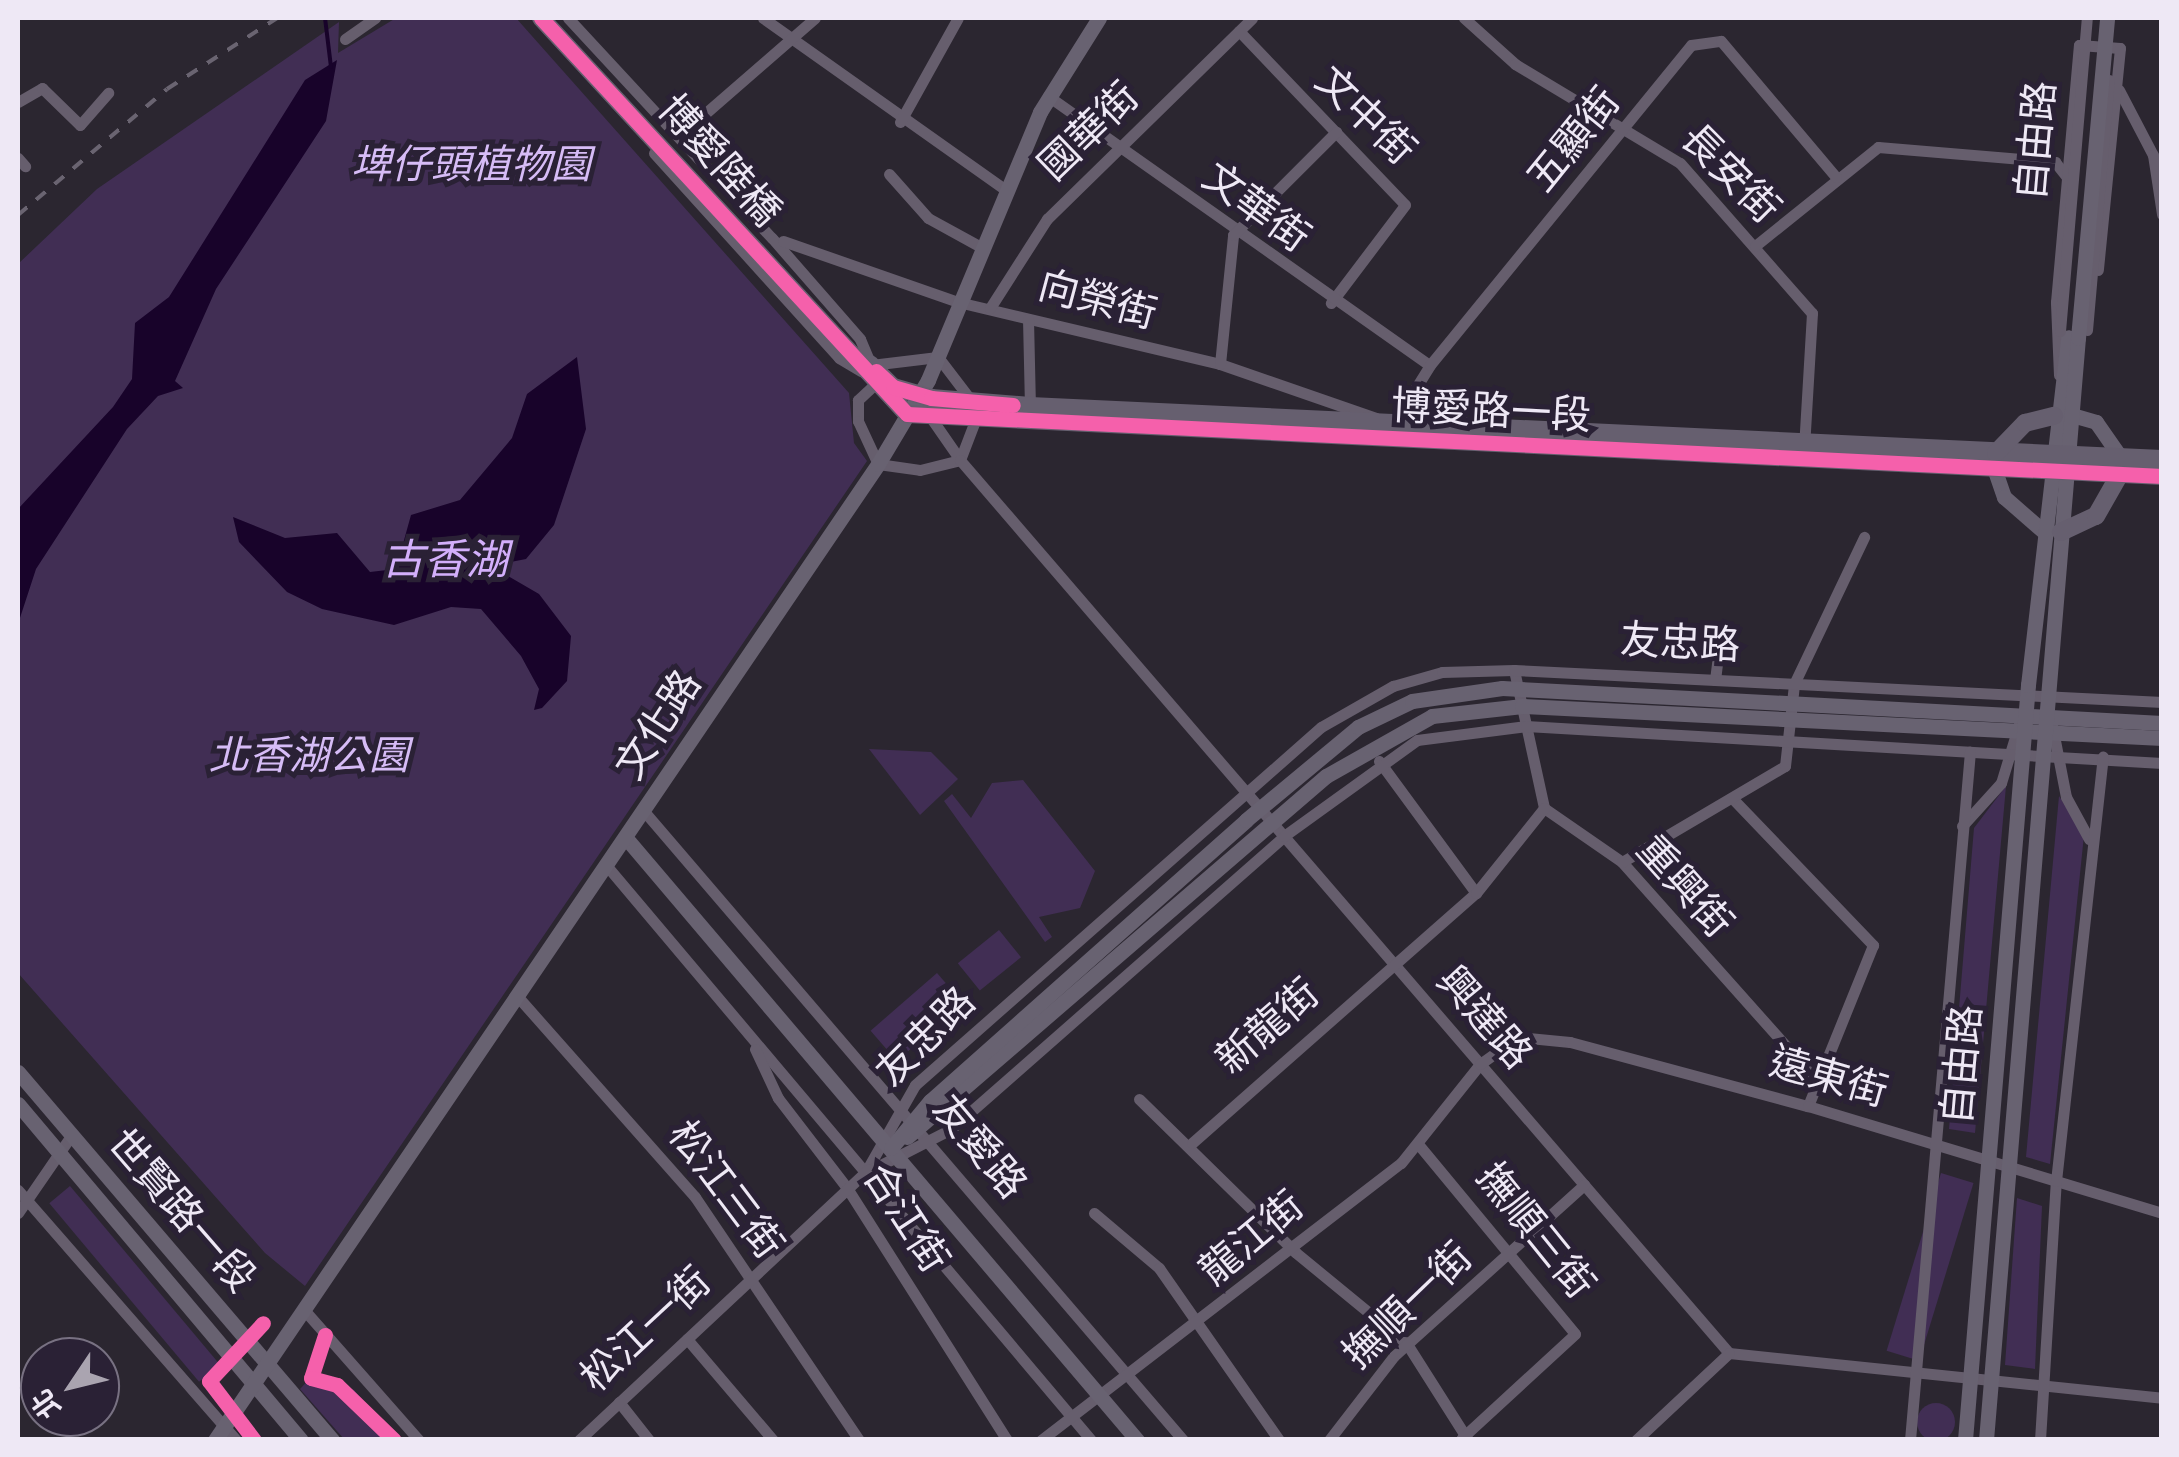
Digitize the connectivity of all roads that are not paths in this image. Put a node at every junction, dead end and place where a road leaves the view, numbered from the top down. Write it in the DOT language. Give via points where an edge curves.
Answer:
graph roads {
  1 [pos="375,18"];
  2 [pos="529,18"];
  3 [pos="541,18"];
  4 [pos="557,18"];
  5 [pos="568,18"];
  6 [pos="762,18"];
  7 [pos="815,18"];
  8 [pos="958,18"];
  9 [pos="1099,18"];
  10 [pos="1252,18"];
  11 [pos="1464,18"];
  12 [pos="2087,18"];
  13 [pos="2096,18"];
  14 [pos="2110,18"];
  15 [pos="1239,31"];
  16 [pos="344,39"];
  17 [pos="792,43"];
  18 [pos="2119,90"];
  19 [pos="108,93"];
  20 [pos="1048,96"];
  21 [pos="18,105"];
  22 [pos="900,122"];
  23 [pos="1629,129"];
  24 [pos="686,130"];
  25 [pos="1336,132"];
  26 [pos="1123,151"];
  27 [pos="889,174"];
  28 [pos="2066,176"];
  29 [pos="1836,177"];
  30 [pos="1003,188"];
  31 [pos="2162,214"];
  32 [pos="1232,235"];
  33 [pos="783,241"];
  34 [pos="1756,246"];
  35 [pos="981,247"];
  36 [pos="958,302"];
  37 [pos="1330,303"];
  38 [pos="990,308"];
  39 [pos="1028,318"];
  40 [pos="2073,334"];
  41 [pos="850,348"];
  42 [pos="938,357"];
  43 [pos="1220,364"];
  44 [pos="1430,365"];
  45 [pos="870,374"];
  46 [pos="2067,386"];
  47 [pos="913,392"];
  48 [pos="970,399"];
  49 [pos="1030,406"];
  50 [pos="908,414"];
  51 [pos="2063,416"];
  52 [pos="930,417"];
  53 [pos="976,418"];
  54 [pos="1394,425"];
  55 [pos="1376,440"];
  56 [pos="1802,452"];
  57 [pos="2162,459"];
  58 [pos="960,460"];
  59 [pos="1995,460"];
  60 [pos="2059,463"];
  61 [pos="878,464"];
  62 [pos="2121,466"];
  63 [pos="2162,476"];
  64 [pos="2052,532"];
  65 [pos="1864,537"];
  66 [pos="1719,644"];
  67 [pos="1514,670"];
  68 [pos="1715,680"];
  69 [pos="1794,684"];
  70 [pos="1518,688"];
  71 [pos="2027,696"];
  72 [pos="2048,696"];
  73 [pos="2162,702"];
  74 [pos="1790,704"];
  75 [pos="1522,706"];
  76 [pos="2162,722"];
  77 [pos="1789,724"];
  78 [pos="2022,724"];
  79 [pos="1526,726"];
  80 [pos="2049,726"];
  81 [pos="2162,738"];
  82 [pos="1790,742"];
  83 [pos="1970,752"];
  84 [pos="2017,754"];
  85 [pos="2043,756"];
  86 [pos="2061,756"];
  87 [pos="2103,757"];
  88 [pos="1379,761"];
  89 [pos="2162,763"];
  90 [pos="1247,794"];
  91 [pos="1732,798"];
  92 [pos="1260,808"];
  93 [pos="1544,808"];
  94 [pos="643,810"];
  95 [pos="1272,821"];
  96 [pos="1962,826"];
  97 [pos="1284,836"];
  98 [pos="626,838"];
  99 [pos="2090,848"];
  100 [pos="1622,862"];
  101 [pos="606,865"];
  102 [pos="1476,893"];
  103 [pos="1394,966"];
  104 [pos="518,997"];
  105 [pos="748,1034"];
  106 [pos="1480,1064"];
  107 [pos="18,1072"];
  108 [pos="1819,1083"];
  109 [pos="1139,1098"];
  110 [pos="18,1104"];
  111 [pos="900,1106"];
  112 [pos="1808,1106"];
  113 [pos="920,1131"];
  114 [pos="71,1136"];
  115 [pos="1192,1143"];
  116 [pos="1418,1144"];
  117 [pos="1936,1145"];
  118 [pos="891,1148"];
  119 [pos="60,1152"];
  120 [pos="1989,1162"];
  121 [pos="2009,1166"];
  122 [pos="865,1172"];
  123 [pos="2056,1182"];
  124 [pos="1584,1185"];
  125 [pos="847,1188"];
  126 [pos="18,1190"];
  127 [pos="27,1201"];
  128 [pos="18,1213"];
  129 [pos="1094,1213"];
  130 [pos="2162,1213"];
  131 [pos="1295,1252"];
  132 [pos="1512,1252"];
  133 [pos="750,1280"];
  134 [pos="306,1312"];
  135 [pos="1196,1328"];
  136 [pos="687,1339"];
  137 [pos="1407,1344"];
  138 [pos="1729,1353"];
  139 [pos="266,1363"];
  140 [pos="1916,1375"];
  141 [pos="1129,1376"];
  142 [pos="1970,1381"];
  143 [pos="1991,1382"];
  144 [pos="252,1383"];
  145 [pos="2044,1386"];
  146 [pos="1101,1396"];
  147 [pos="2162,1398"];
  148 [pos="618,1402"];
  149 [pos="1072,1416"];
  150 [pos="220,1432"];
  151 [pos="1464,1438"];
  152 [pos="236,1440"];
  153 [pos="301,1440"];
  154 [pos="332,1440"];
  155 [pos="419,1440"];
  156 [pos="578,1440"];
  157 [pos="649,1440"];
  158 [pos="773,1440"];
  159 [pos="859,1440"];
  160 [pos="1006,1440"];
  161 [pos="1041,1440"];
  162 [pos="1091,1440"];
  163 [pos="1137,1440"];
  164 [pos="1183,1440"];
  165 [pos="1279,1440"];
  166 [pos="1330,1440"];
  167 [pos="1636,1440"];
  168 [pos="1910,1440"];
  169 [pos="1965,1440"];
  170 [pos="1986,1440"];
  171 [pos="2040,1440"];
  1 -- 16 [label="street"];
  2 -- 41 [label="street"];
  3 -- 41 [label="main road, 博愛陸橋"];
  4 -- 41 [label="main road, 博愛陸橋"];
  5 -- 41 [label="street"];
  6 -- 17 [label="street"];
  7 -- 17 [label="street"];
  8 -- 22 [label="street"];
  9 -- 20 [label="street, 文化路"];
  10 -- 15 [label="street, 國華街"];
  11 -- 23 [label="street, 長安街" via="1497,52"];
  12 -- 40 [label="street, bridge"];
  13 -- 40 [label="street"];
  14 -- 40 [label="street, bridge"];
  15 -- 25 [label="street, 文中街"];
  15 -- 26 [label="street, 國華街"];
  17 -- 22 [label="street"];
  17 -- 24 [label="street"];
  18 -- 28 [label="street, 自由路" via="2120,48 2079,45"];
  18 -- 31 [label="street" via="2152,155"];
  18 -- 46 [label="street, 自由路" via="2092,329"];
  19 -- 21 [label="street" via="80,125 42,88"];
  20 -- 26 [label="street, 文華街"];
  20 -- 30 [label="street, 文化路"];
  22 -- 30 [label="street"];
  23 -- 29 [label="street, 五顯街" via="1691,45 1712,36"];
  23 -- 34 [label="street, 長安街" via="1680,163"];
  23 -- 44 [label="street, 五顯街"];
  25 -- 32 [label="street"];
  25 -- 37 [label="street, 文中街" via="1405,205"];
  26 -- 32 [label="street, 文華街"];
  26 -- 38 [label="street, 國華街" via="1047,219"];
  27 -- 35 [label="street" via="928,218"];
  28 -- 29 [label="street" via="2055,162 1878,147"];
  28 -- 46 [label="street, 自由路" via="2054,325"];
  29 -- 34 [label="street"];
  30 -- 35 [label="street, 文化路"];
  32 -- 37 [label="street, 文華街"];
  32 -- 43 [label="street"];
  33 -- 36 [label="street, 向榮街"];
  34 -- 56 [label="street, 長安街" via="1812,313"];
  35 -- 36 [label="street, 文化路"];
  36 -- 38 [label="street, 向榮街"];
  36 -- 42 [label="street, 文化路"];
  37 -- 44 [label="street, 文華街"];
  38 -- 39 [label="street, 向榮街"];
  39 -- 43 [label="street, 向榮街"];
  39 -- 49 [label="street"];
  40 -- 46 [label="street, 自由路"];
  41 -- 45 [label="main road, 博愛路一段"];
  42 -- 45 [label="street"];
  42 -- 47 [label="street, 文化路"];
  42 -- 48 [label="street"];
  43 -- 54 [label="street, 向榮街"];
  44 -- 54 [label="street, 五顯街"];
  45 -- 47 [label="main road, 博愛路一段"];
  45 -- 50 [label="main road, 博愛路一段"];
  45 -- 61 [label="street" via="858,400 858,421"];
  46 -- 51 [label="street, 自由路"];
  47 -- 48 [label="main road, 博愛路一段"];
  47 -- 50 [label="street, 文化路"];
  47 -- 52 [label="street, 興達路"];
  48 -- 49 [label="main road, 博愛路一段"];
  49 -- 54 [label="main road, 博愛路一段"];
  50 -- 52 [label="main road, 博愛路一段"];
  50 -- 61 [label="street, 文化路"];
  51 -- 59 [label="main road" via="2026,423"];
  51 -- 60 [label="street, 自由路"];
  51 -- 62 [label="street" via="2096,422"];
  52 -- 53 [label="main road, 博愛路一段"];
  52 -- 58 [label="street, 興達路"];
  53 -- 55 [label="main road, 博愛路一段"];
  53 -- 58 [label="street"];
  54 -- 55 [label="street, 五顯街"];
  54 -- 56 [label="main road, 博愛路一段"];
  55 -- 56 [label="main road, 博愛路一段"];
  56 -- 59 [label="main road, 博愛路一段"];
  57 -- 62 [label="main road, 博愛路一段"];
  58 -- 61 [label="street" via="928,470"];
  58 -- 90 [label="street, 興達路"];
  59 -- 60 [label="main road, 博愛路一段"];
  59 -- 64 [label="street" via="2004,496"];
  60 -- 62 [label="main road, 博愛路一段"];
  60 -- 64 [label="street, 自由路"];
  61 -- 94 [label="street, 文化路"];
  62 -- 63 [label="main road, 博愛路一段"];
  62 -- 64 [label="main road" via="2096,516"];
  64 -- 71 [label="street, 自由路"];
  64 -- 72 [label="street, 自由路"];
  65 -- 69 [label="street"];
  66 -- 68 [label="street"];
  67 -- 68 [label="street, 友忠路"];
  67 -- 70 [label="street"];
  67 -- 90 [label="street, 友忠路" via="1442,672 1368,697"];
  68 -- 69 [label="street, 友忠路"];
  69 -- 71 [label="street, 友忠路"];
  69 -- 74 [label="street"];
  70 -- 74 [label="street, 友忠路"];
  70 -- 75 [label="street"];
  70 -- 92 [label="street, 友忠路" via="1448,692 1384,713"];
  71 -- 72 [label="street, 友忠路"];
  71 -- 78 [label="street, 自由路"];
  72 -- 73 [label="street, 友忠路"];
  72 -- 80 [label="street, 自由路"];
  74 -- 77 [label="street"];
  74 -- 78 [label="street, 友忠路"];
  75 -- 77 [label="street, 友忠路"];
  75 -- 79 [label="street"];
  75 -- 95 [label="street, 友忠路" via="1454,710 1407,725 1358,751"];
  76 -- 80 [label="street, 友忠路"];
  77 -- 78 [label="street, 友忠路"];
  77 -- 82 [label="street"];
  78 -- 80 [label="street, 友忠路"];
  78 -- 84 [label="street, 自由路"];
  79 -- 82 [label="street, 友忠路"];
  79 -- 88 [label="street, 友忠路" via="1438,734"];
  79 -- 93 [label="street"];
  80 -- 81 [label="street, 友忠路"];
  80 -- 85 [label="street, 自由路"];
  80 -- 86 [label="street, 自由路"];
  82 -- 83 [label="street, 友忠路"];
  82 -- 91 [label="street" via="1784,766"];
  83 -- 84 [label="street, 友忠路"];
  83 -- 96 [label="street, 自由路"];
  84 -- 85 [label="street, 友忠路"];
  84 -- 96 [label="street, 自由路"];
  84 -- 120 [label="street, 自由路"];
  85 -- 86 [label="street, 友忠路"];
  85 -- 121 [label="street, 自由路"];
  86 -- 87 [label="street, 友忠路"];
  86 -- 99 [label="street, 自由路" via="2066,796"];
  87 -- 89 [label="street, 友忠路"];
  87 -- 99 [label="street"];
  88 -- 97 [label="street, 友忠路"];
  88 -- 102 [label="street"];
  90 -- 92 [label="street, 興達路"];
  90 -- 111 [label="street, 友忠路"];
  91 -- 100 [label="street"];
  91 -- 108 [label="street" via="1873,944"];
  92 -- 95 [label="street, 興達路"];
  92 -- 113 [label="street, 友忠路"];
  93 -- 100 [label="street, 重興街"];
  93 -- 102 [label="street, 新龍街"];
  94 -- 98 [label="street, 文化路"];
  94 -- 111 [label="street, 友愛路"];
  95 -- 97 [label="street, 興達路"];
  95 -- 113 [label="street, 友忠路"];
  96 -- 117 [label="street, 自由路"];
  97 -- 103 [label="street, 興達路"];
  97 -- 113 [label="street, 友忠路"];
  98 -- 101 [label="street, 文化路"];
  98 -- 118 [label="street, 友愛路"];
  99 -- 123 [label="street"];
  100 -- 108 [label="street, 重興街"];
  101 -- 104 [label="street, 文化路"];
  101 -- 105 [label="street"];
  102 -- 103 [label="street, 新龍街"];
  103 -- 106 [label="street, 興達路"];
  103 -- 115 [label="street, 新龍街"];
  104 -- 133 [label="street, 松江三街" via="695,1197"];
  104 -- 134 [label="street, 文化路"];
  105 -- 122 [label="street"];
  105 -- 125 [label="street, 合江街" via="778,1098"];
  106 -- 112 [label="street, 遠東街" via="1518,1037 1570,1042"];
  106 -- 116 [label="street, 龍江街"];
  106 -- 124 [label="street, 興達路"];
  107 -- 114 [label="street, 世賢路一段"];
  108 -- 112 [label="street"];
  109 -- 115 [label="street"];
  110 -- 119 [label="street, 世賢路一段"];
  111 -- 113 [label="street, 友愛路"];
  111 -- 118 [label="street, 友忠路"];
  112 -- 117 [label="street, 遠東街"];
  113 -- 118 [label="street, 友忠路"];
  113 -- 141 [label="street, 友愛路"];
  114 -- 119 [label="street"];
  114 -- 139 [label="street, 世賢路一段"];
  115 -- 131 [label="street"];
  116 -- 131 [label="street, 龍江街"];
  116 -- 132 [label="street, 撫順三街"];
  117 -- 120 [label="street, 遠東街"];
  117 -- 140 [label="street, 自由路"];
  118 -- 122 [label="street, 松江一街"];
  118 -- 146 [label="street, 友愛路"];
  119 -- 127 [label="street"];
  119 -- 144 [label="street, 世賢路一段"];
  120 -- 121 [label="street, 遠東街"];
  120 -- 142 [label="street, 自由路"];
  121 -- 123 [label="street, 遠東街"];
  121 -- 143 [label="street, 自由路"];
  122 -- 125 [label="street, 松江一街"];
  122 -- 149 [label="street"];
  123 -- 130 [label="street, 遠東街"];
  123 -- 145 [label="street"];
  124 -- 132 [label="street, 撫順一街"];
  124 -- 138 [label="street, 興達路"];
  125 -- 133 [label="street, 松江一街"];
  125 -- 160 [label="street, 合江街"];
  126 -- 127 [label="street"];
  127 -- 128 [label="street"];
  127 -- 150 [label="street"];
  129 -- 135 [label="street" via="1159,1268"];
  131 -- 135 [label="street, 龍江街"];
  131 -- 137 [label="street"];
  132 -- 137 [label="street, 撫順一街"];
  132 -- 151 [label="street, 撫順三街" via="1575,1334"];
  133 -- 136 [label="street, 松江一街"];
  133 -- 159 [label="street, 松江三街"];
  134 -- 139 [label="street, 文化路"];
  134 -- 155 [label="street, 世賢路一段"];
  135 -- 141 [label="street, 龍江街"];
  135 -- 165 [label="street"];
  136 -- 148 [label="street, 松江一街"];
  136 -- 158 [label="street"];
  137 -- 151 [label="street"];
  137 -- 166 [label="street, 撫順一街"];
  138 -- 140 [label="street"];
  138 -- 167 [label="street"];
  139 -- 144 [label="street, 文化路"];
  139 -- 154 [label="street, 世賢路一段"];
  140 -- 142 [label="street"];
  140 -- 168 [label="street, 自由路"];
  141 -- 146 [label="street, 龍江街"];
  141 -- 164 [label="street, 友愛路"];
  142 -- 143 [label="street"];
  142 -- 169 [label="street, 自由路"];
  143 -- 145 [label="street"];
  143 -- 170 [label="street, 自由路"];
  144 -- 150 [label="street, 文化路"];
  144 -- 153 [label="street, 世賢路一段"];
  145 -- 147 [label="street"];
  145 -- 171 [label="street"];
  146 -- 149 [label="street, 龍江街"];
  146 -- 163 [label="street, 友愛路"];
  148 -- 156 [label="street, 松江一街"];
  148 -- 157 [label="street"];
  149 -- 161 [label="street, 龍江街"];
  149 -- 162 [label="street"];
  150 -- 152 [label="street"];
}
